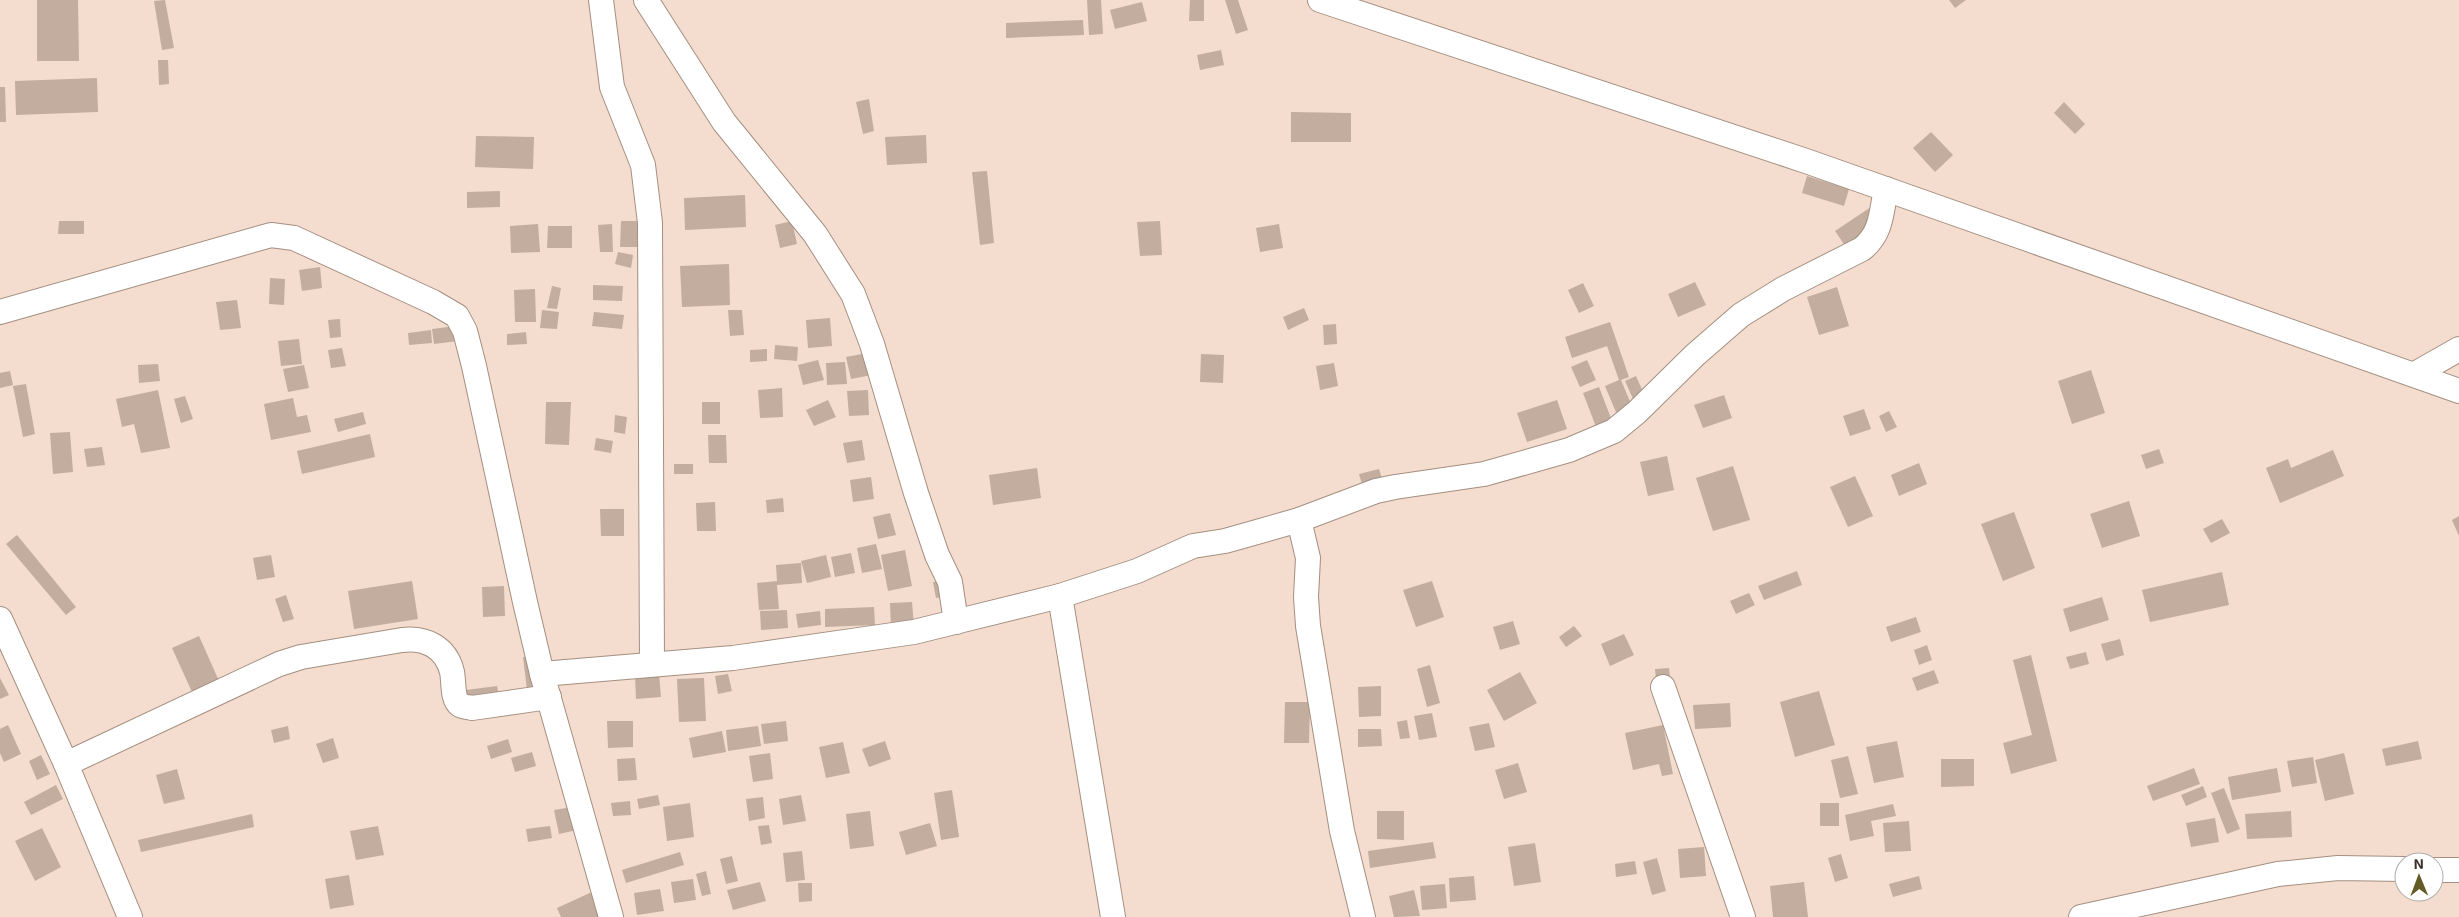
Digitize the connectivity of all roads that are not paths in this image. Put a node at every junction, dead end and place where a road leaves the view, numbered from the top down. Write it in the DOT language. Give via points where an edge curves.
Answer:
graph roads {
  1 [pos="601,0"];
  2 [pos="646,0"];
  3 [pos="1320,0"];
  4 [pos="1886,189"];
  5 [pos="0,312"];
  6 [pos="2459,349"];
  7 [pos="2414,374"];
  8 [pos="2459,391"];
  9 [pos="1300,520"];
  10 [pos="1060,596"];
  11 [pos="0,619"];
  12 [pos="956,622"];
  13 [pos="652,664"];
  14 [pos="542,674"];
  15 [pos="1663,687"];
  16 [pos="549,697"];
  17 [pos="66,764"];
  18 [pos="2394,869"];
  19 [pos="2444,870"];
  20 [pos="2459,870"];
  21 [pos="130,917"];
  22 [pos="611,917"];
  23 [pos="1113,917"];
  24 [pos="1362,917"];
  25 [pos="1743,917"];
  26 [pos="2081,917"];
  1 -- 13 [label="street" via="612,87 643,165 650,223"];
  2 -- 12 [label="street" via="724,122 815,234 853,294 872,344 916,493 937,555 950,582"];
  3 -- 4 [label="street"];
  4 -- 7 [label="street"];
  4 -- 9 [label="street" via="1873,240 1741,315 1614,431 1569,450 1484,474 1376,492"];
  5 -- 14 [label="street" via="278,235 294,238 433,302 456,316 465,330 474,366"];
  6 -- 7 [label="street"];
  7 -- 8 [label="street"];
  9 -- 10 [label="street" via="1225,541 1193,546 1137,571"];
  9 -- 24 [label="street" via="1308,558 1306,597 1310,635 1342,831"];
  10 -- 12 [label="street"];
  10 -- 23 [label="street"];
  11 -- 17 [label="street"];
  12 -- 13 [label="street" via="914,632 733,658"];
  13 -- 14 [label="street"];
  14 -- 16 [label="street"];
  15 -- 25 [label="street"];
  16 -- 17 [label="street" via="472,708 460,705 456,700 451,669 442,653 427,641 416,638 301,657 279,664"];
  16 -- 22 [label="street"];
  17 -- 21 [label="street"];
  18 -- 26 [label="street" via="2338,868 2278,874"];
  19 -- 20 [label="street"];
}
